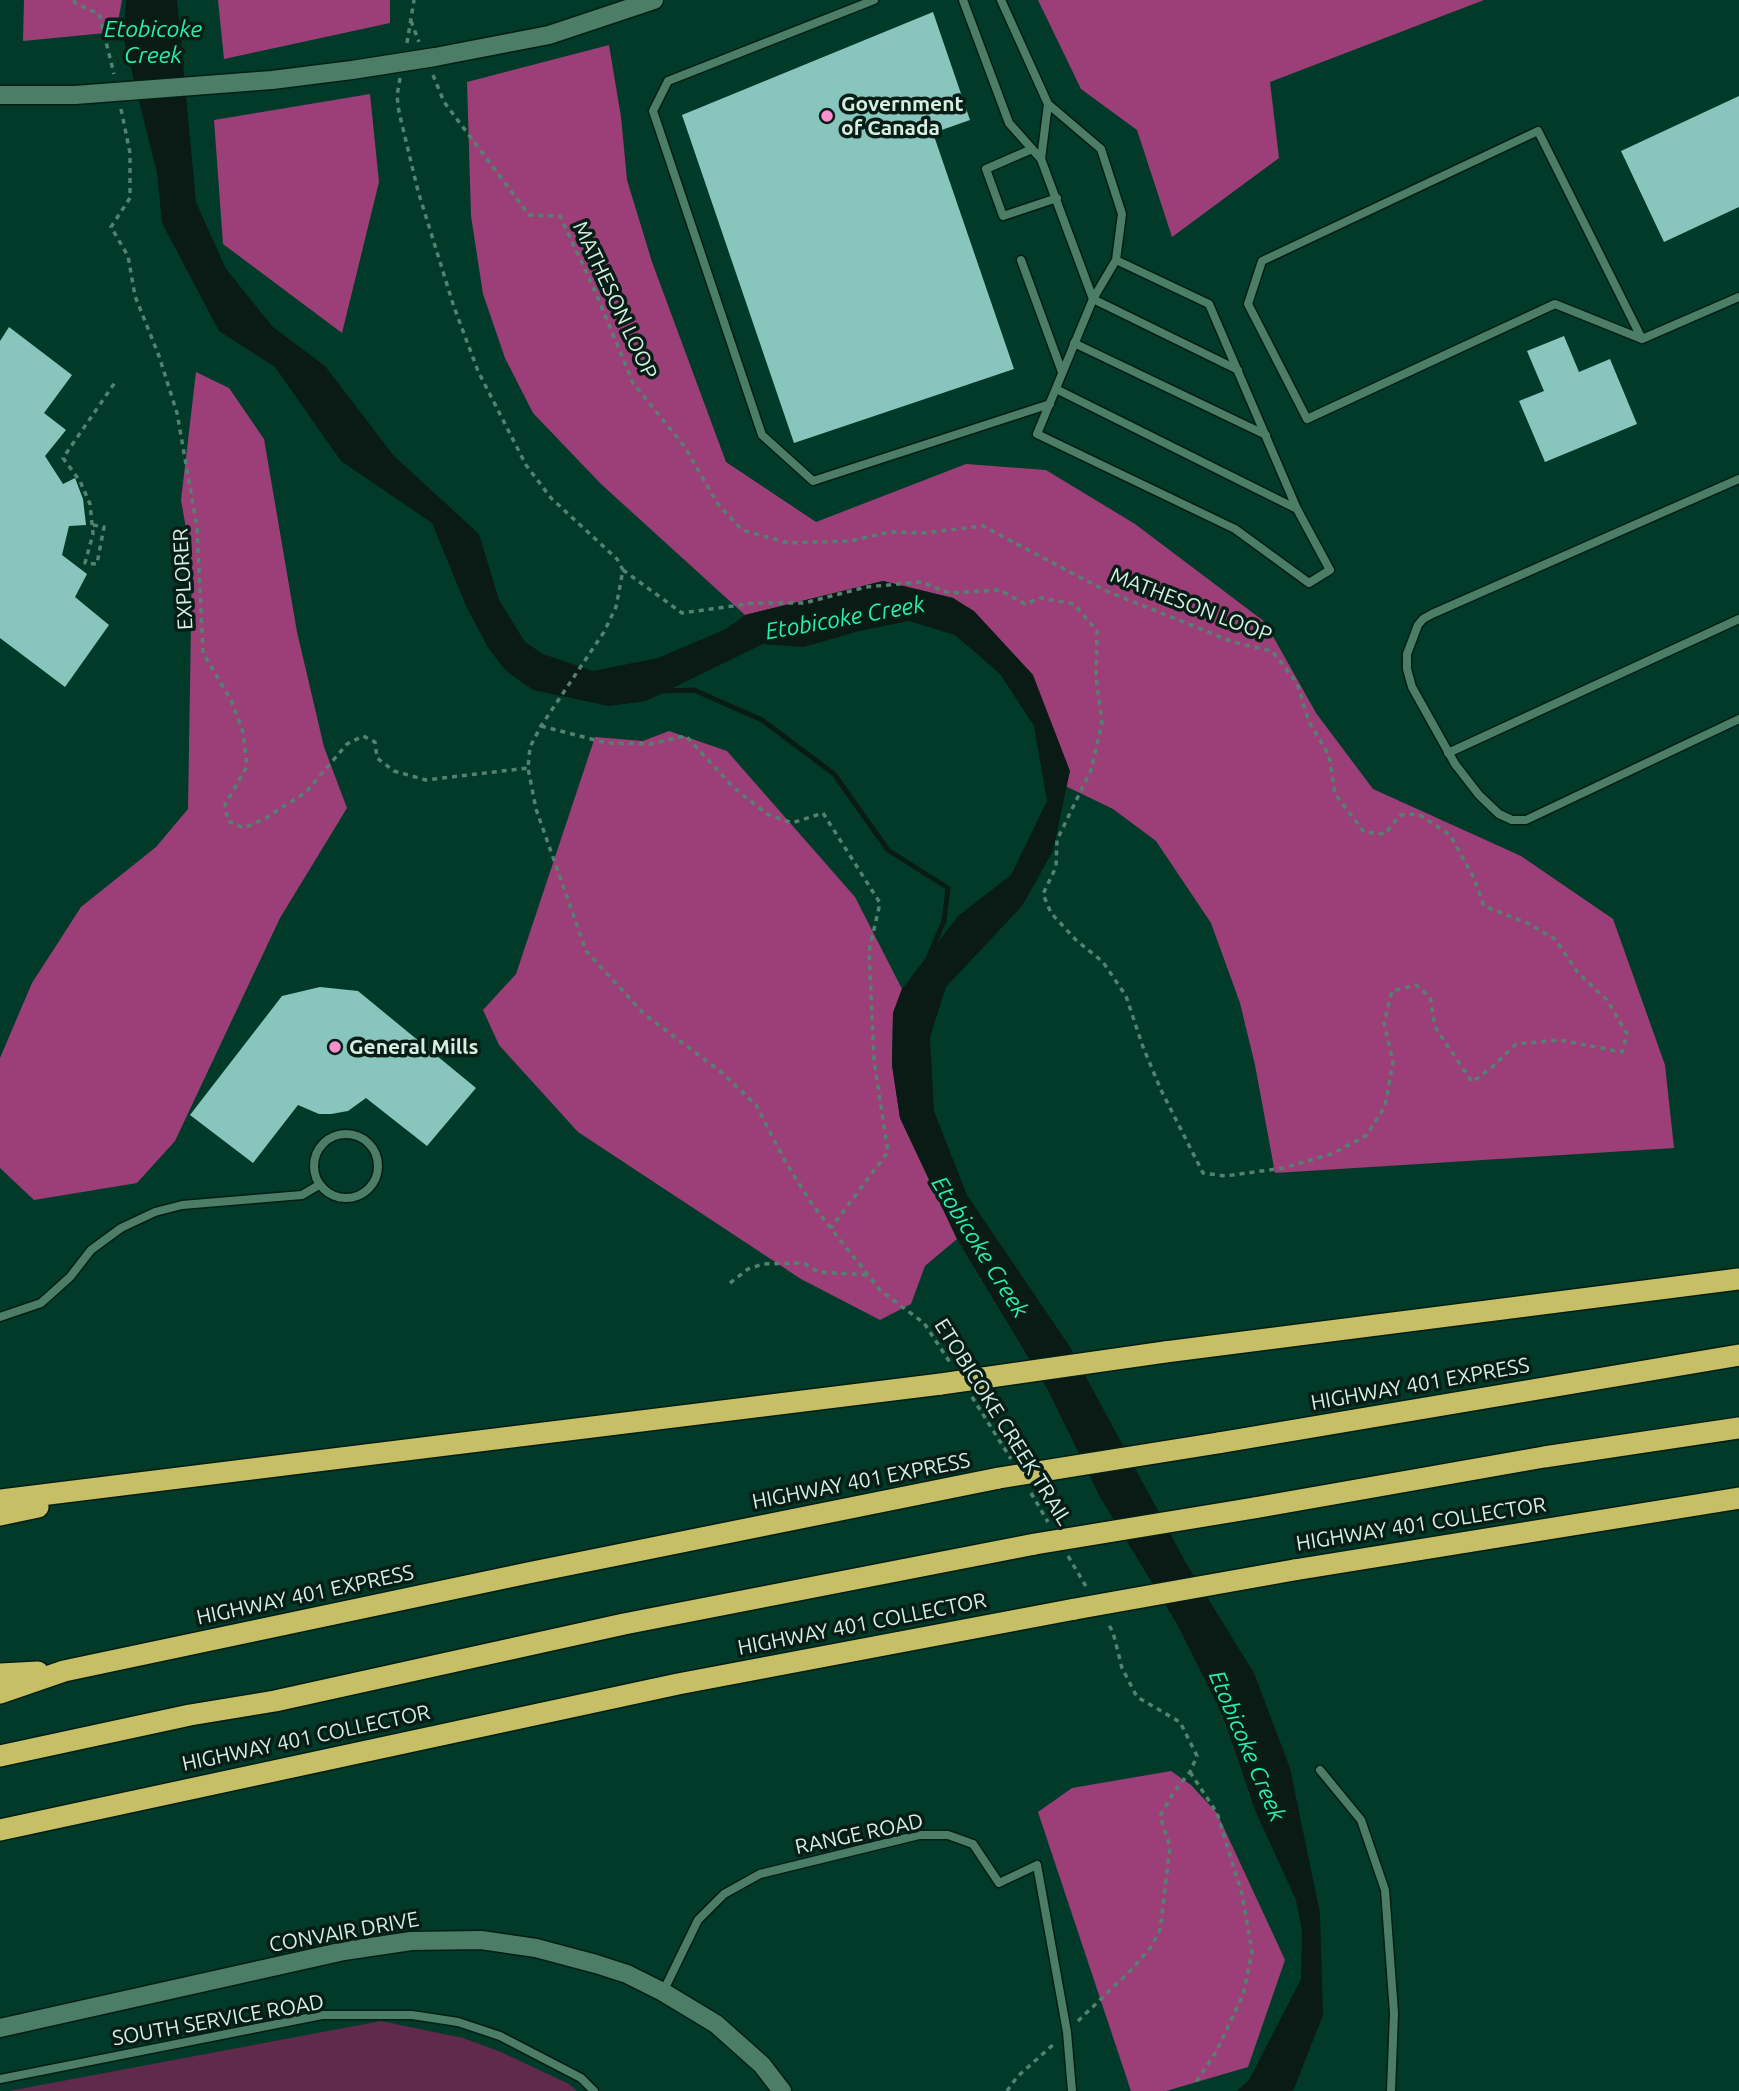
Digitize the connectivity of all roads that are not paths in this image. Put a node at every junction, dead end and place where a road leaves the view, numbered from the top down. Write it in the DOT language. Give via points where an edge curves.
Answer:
graph roads {
  1 [pos="654,0"];
  2 [pos="874,0"];
  3 [pos="963,0"];
  4 [pos="1001,0"];
  5 [pos="0,95"];
  6 [pos="1048,104"];
  7 [pos="1032,149"];
  8 [pos="1041,159"];
  9 [pos="1057,198"];
  10 [pos="1021,260"];
  11 [pos="1115,260"];
  12 [pos="1739,297"];
  13 [pos="1093,299"];
  14 [pos="1642,339"];
  15 [pos="1074,343"];
  16 [pos="1238,371"];
  17 [pos="1062,372"];
  18 [pos="1056,389"];
  19 [pos="1050,404"];
  20 [pos="1266,435"];
  21 [pos="1739,479"];
  22 [pos="1297,509"];
  23 [pos="1739,619"];
  24 [pos="1739,719"];
  25 [pos="1448,753"];
  26 [pos="320,1185"];
  27 [pos="1739,1279"];
  28 [pos="0,1317"];
  29 [pos="1739,1355"];
  30 [pos="1739,1428"];
  31 [pos="153,1482"];
  32 [pos="1739,1497"];
  33 [pos="0,1500"];
  34 [pos="0,1516"];
  35 [pos="64,1671"];
  36 [pos="0,1674"];
  37 [pos="0,1693"];
  38 [pos="0,1756"];
  39 [pos="1320,1770"];
  40 [pos="0,1830"];
  41 [pos="663,1992"];
  42 [pos="0,2028"];
  43 [pos="0,2079"];
  44 [pos="594,2091"];
  45 [pos="782,2091"];
  46 [pos="1072,2091"];
  47 [pos="1391,2091"];
  1 -- 5 [label="street, bridge" via="549,35 352,70 75,95"];
  2 -- 19 [label="lane" via="668,81 653,111 762,435 813,481"];
  3 -- 7 [label="lane" via="1009,123"];
  4 -- 6 [label="lane"];
  6 -- 8 [label="lane"];
  6 -- 11 [label="lane" via="1101,149 1122,214"];
  7 -- 8 [label="lane"];
  7 -- 9 [label="lane" via="986,169 1003,216"];
  8 -- 9 [label="lane"];
  9 -- 13 [label="lane"];
  10 -- 17 [label="lane"];
  11 -- 13 [label="lane"];
  11 -- 16 [label="lane" via="1209,304"];
  12 -- 14 [label="lane"];
  13 -- 15 [label="lane"];
  13 -- 16 [label="lane"];
  14 -- 14 [label="lane" via="1538,131 1262,261 1248,304 1307,419 1555,304"];
  15 -- 17 [label="lane"];
  15 -- 20 [label="lane"];
  16 -- 20 [label="lane"];
  17 -- 18 [label="lane"];
  18 -- 19 [label="lane"];
  18 -- 22 [label="lane"];
  19 -- 22 [label="lane" via="1037,434 1235,529 1309,583 1330,570"];
  20 -- 22 [label="lane"];
  21 -- 25 [label="lane" via="1423,619 1409,646 1407,669"];
  23 -- 25 [label="lane"];
  24 -- 25 [label="lane" via="1526,820 1513,820 1494,809"];
  26 -- 26 [label="lane" via="347,1199 367,1191 378,1173 376,1152 350,1133 330,1138 321,1145 313,1164"];
  26 -- 28 [label="lane" via="302,1195 182,1205 155,1212 121,1228 92,1250 70,1278 41,1303"];
  27 -- 31 [label="highway, bridge" via="947,1376"];
  29 -- 35 [label="highway, HIGHWAY 401 EXPRESS, bridge" via="1008,1474"];
  30 -- 38 [label="highway, bridge" via="1035,1544 624,1624"];
  31 -- 33 [label="highway"];
  31 -- 34 [label="highway"];
  32 -- 40 [label="highway, HIGHWAY 401 COLLECTOR, bridge" via="1084,1603 678,1684"];
  35 -- 36 [label="highway"];
  35 -- 37 [label="highway, HIGHWAY 401 EXPRESS"];
  39 -- 47 [label="lane" via="1361,1820 1385,1890 1394,2013"];
  41 -- 42 [label="street, CONVAIR DRIVE" via="627,1974 536,1948 481,1940 411,1941 331,1954"];
  41 -- 45 [label="street, CONVAIR DRIVE" via="716,2024 762,2065"];
  41 -- 46 [label="lane, RANGE ROAD" via="698,1920 724,1894 760,1874 919,1835 948,1835 973,1844 999,1883 1037,1865 1067,2032"];
  43 -- 44 [label="lane, SOUTH SERVICE ROAD" via="322,2015 412,2015 458,2022 500,2036 580,2078"];
}
